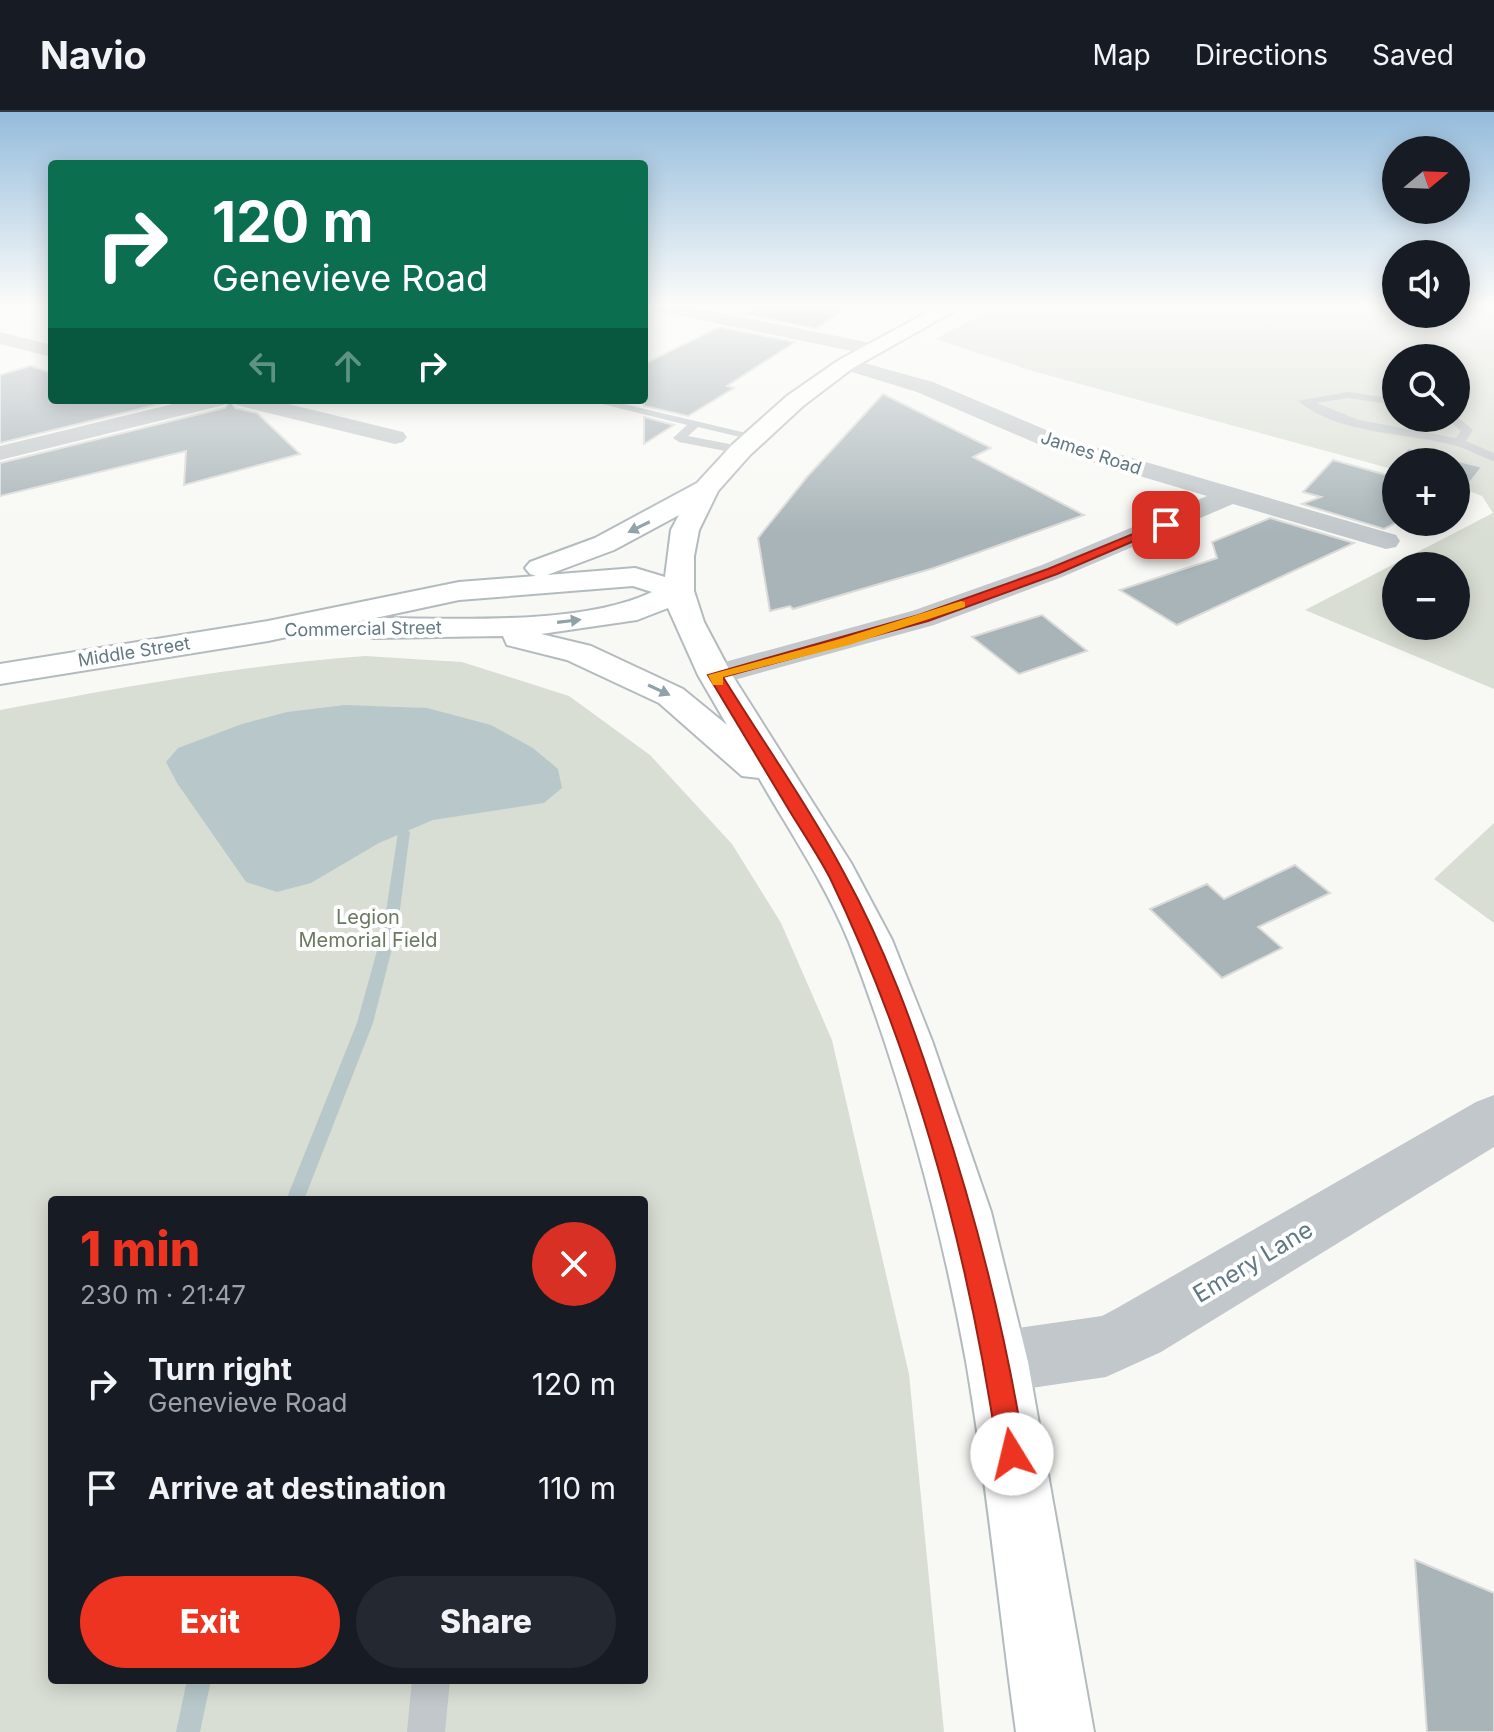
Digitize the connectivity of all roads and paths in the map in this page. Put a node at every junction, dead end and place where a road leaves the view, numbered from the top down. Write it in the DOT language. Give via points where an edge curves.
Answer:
graph roads {
  1 [pos="822,382"];
  2 [pos="906,382"];
  3 [pos="1382,400"];
  4 [pos="200,404"];
  5 [pos="260,404"];
  6 [pos="608,404"];
  7 [pos="694,425"];
  8 [pos="1382,429"];
  9 [pos="1399,432"];
  10 [pos="1466,432"];
  11 [pos="395,437"];
  12 [pos="1459,442"];
  13 [pos="749,444"];
  14 [pos="0,453"];
  15 [pos="1494,457"];
  16 [pos="706,488"];
  17 [pos="1230,496"];
  18 [pos="1386,541"];
  19 [pos="459,591"];
  20 [pos="679,591"];
  21 [pos="480,628"];
  22 [pos="268,631"];
  23 [pos="0,674"];
  24 [pos="715,675"];
  25 [pos="793,799"];
  26 [pos="1494,1119"];
  27 [pos="997,1362"];
  28 [pos="431,1684"];
  29 [pos="426,1732"];
  30 [pos="1055,1732"];
  1 -- 13 [label="main road"];
  2 -- 17 [label="street, James Road" via="1061,445"];
  3 -- 8 [label="lane" via="1348,395 1304,401"];
  4 -- 14 [label="street"];
  5 -- 11 [label="street"];
  6 -- 7 [label="lane"];
  7 -- 13 [label="lane"];
  7 -- 13 [label="lane" via="679,438"];
  9 -- 12 [label="lane"];
  10 -- 12 [label="lane"];
  12 -- 15 [label="lane"];
  13 -- 16 [label="main road"];
  16 -- 19 [label="main road, one-way" via="645,525 564,561"];
  16 -- 20 [label="main road" via="685,530"];
  17 -- 18 [label="street, James Road"];
  17 -- 24 [label="street" via="923,618"];
  19 -- 20 [label="main road, Commercial Street" via="635,577"];
  19 -- 22 [label="main road, Commercial Street"];
  21 -- 20 [label="main road, Commercial Street, one-way" via="637,611"];
  20 -- 24 [label="main road"];
  21 -- 22 [label="main road, Commercial Street"];
  21 -- 25 [label="main road, one-way" via="579,653 671,696"];
  22 -- 23 [label="main road, Middle Street"];
  24 -- 25 [label="main road"];
  25 -- 27 [label="main road" via="870,940 908,1041 963,1212"];
  26 -- 27 [label="street, Emery Lane" via="1139,1330 1106,1346"];
  27 -- 30 [label="main road"];
  28 -- 29 [label="lane"];
}
